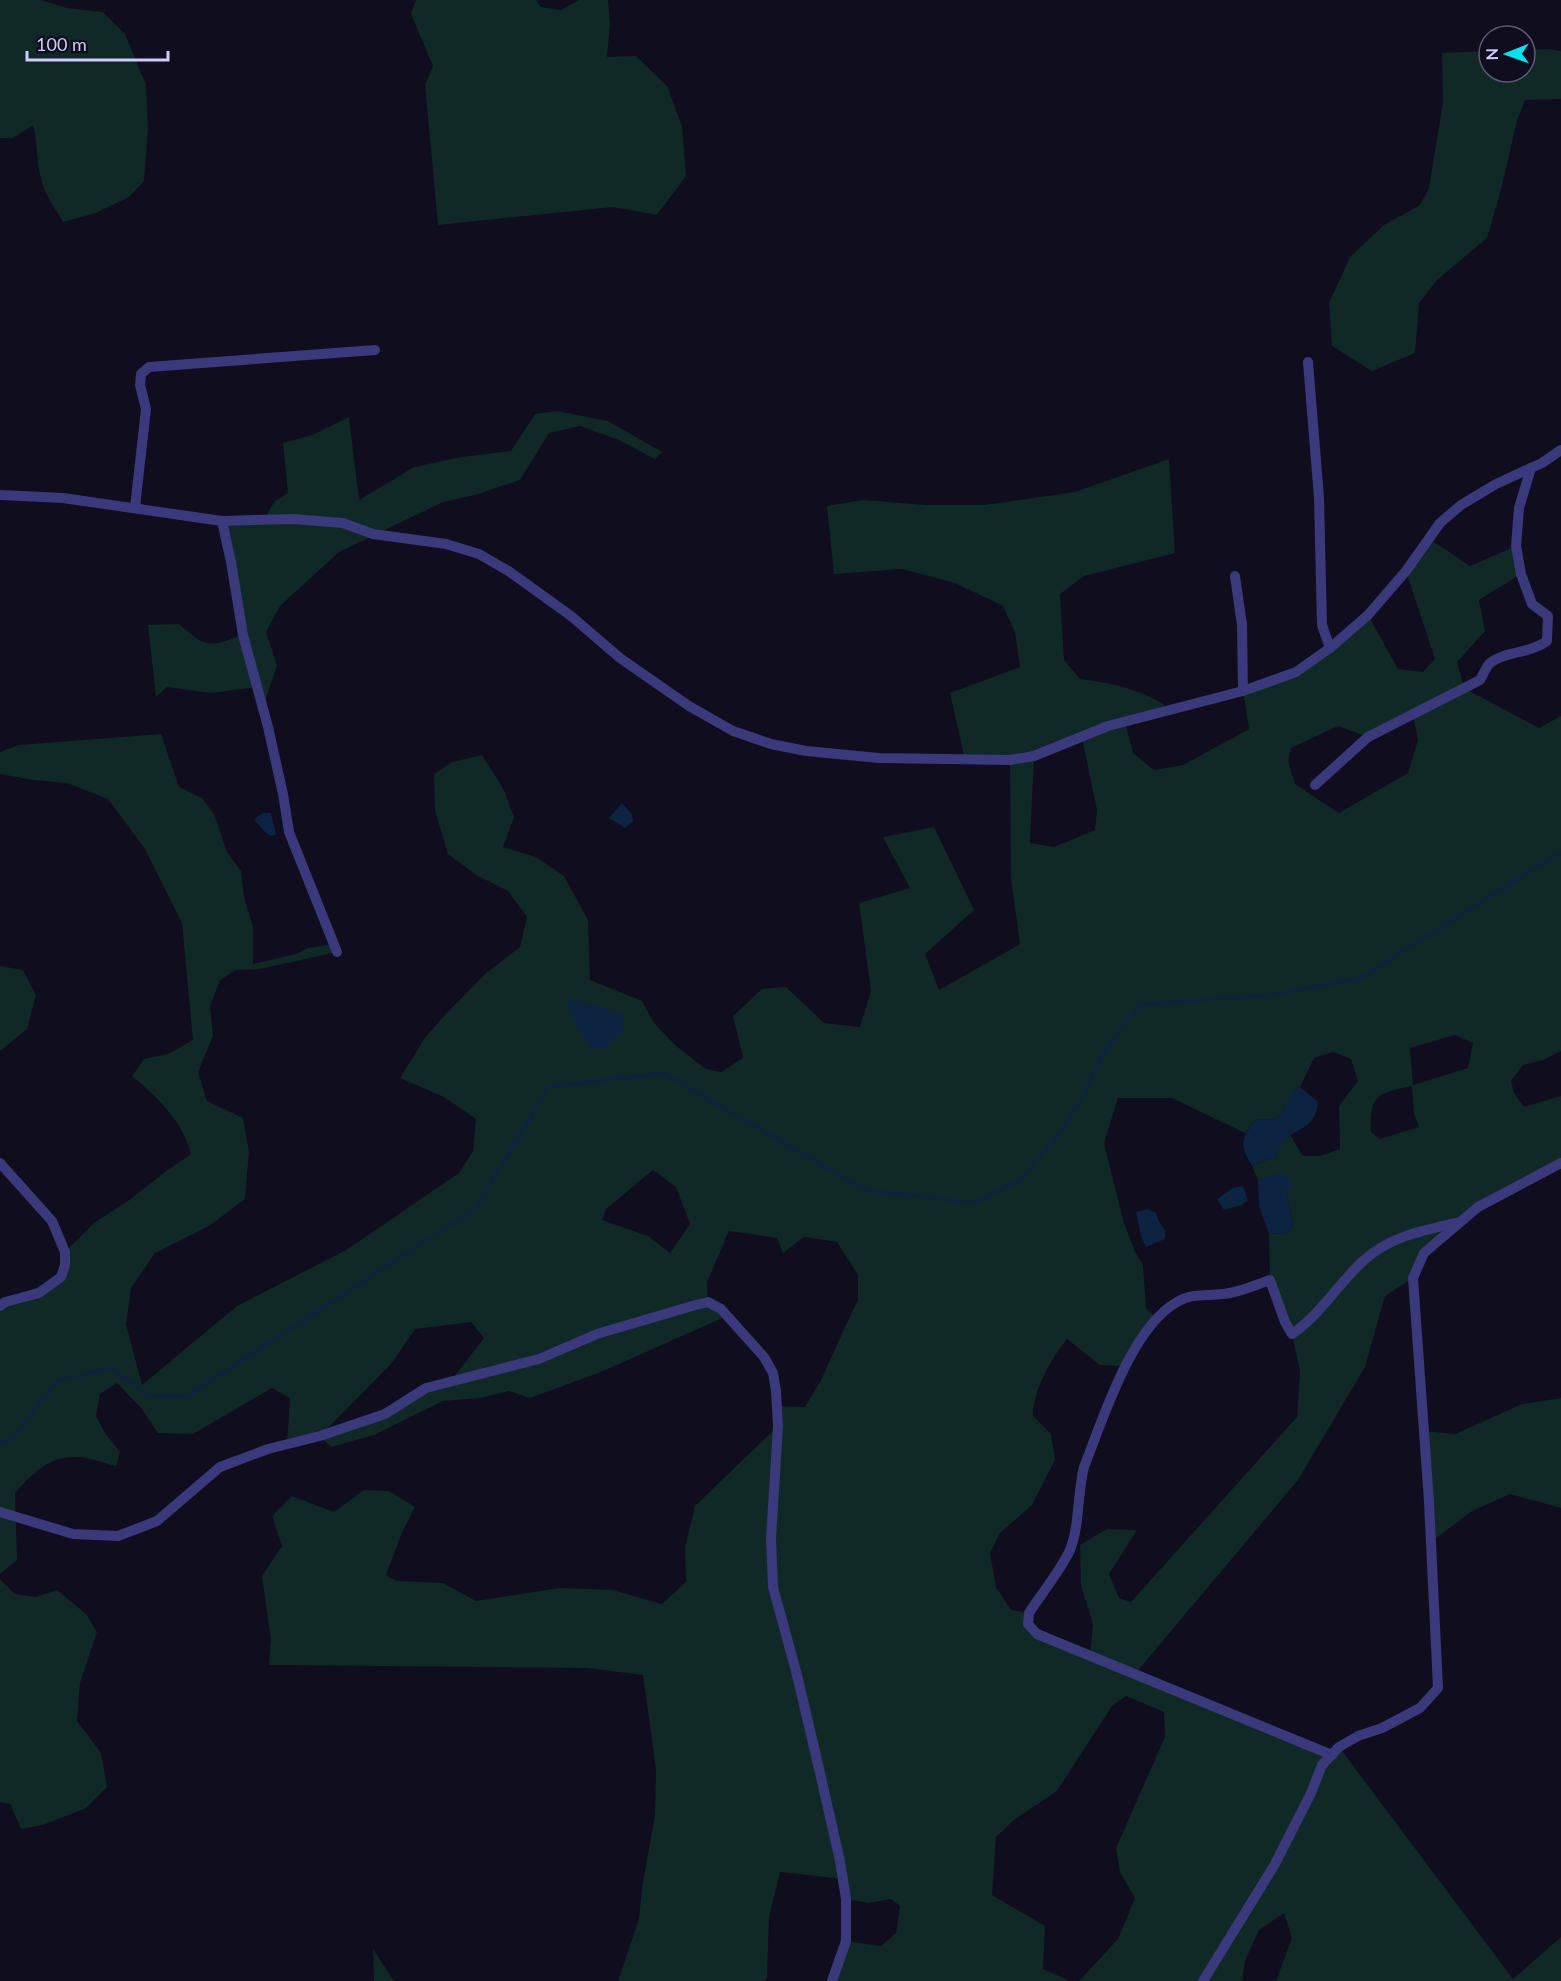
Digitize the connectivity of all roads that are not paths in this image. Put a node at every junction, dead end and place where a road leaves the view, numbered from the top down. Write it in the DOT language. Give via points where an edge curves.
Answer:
graph roads {
  1 [pos="375,350"];
  2 [pos="1308,362"];
  3 [pos="1561,450"];
  4 [pos="1531,468"];
  5 [pos="0,495"];
  6 [pos="135,507"];
  7 [pos="222,521"];
  8 [pos="1235,576"];
  9 [pos="1330,648"];
  10 [pos="1243,691"];
  11 [pos="1315,785"];
  12 [pos="337,952"];
  13 [pos="0,1162"];
  14 [pos="1561,1163"];
  15 [pos="1460,1222"];
  16 [pos="0,1306"];
  17 [pos="0,1512"];
  18 [pos="1332,1755"];
  19 [pos="832,1981"];
  20 [pos="1203,1981"];
  1 -- 6 [label="street" via="149,367 141,374 146,409"];
  2 -- 9 [label="street" via="1319,498 1322,625"];
  3 -- 4 [label="street"];
  4 -- 9 [label="street" via="1496,484 1440,523 1368,615"];
  4 -- 11 [label="street" via="1520,508 1516,546 1532,604 1548,616 1547,641 1538,648 1490,663 1480,680 1368,737"];
  5 -- 6 [label="street"];
  6 -- 7 [label="street"];
  7 -- 10 [label="street" via="294,519 343,524 373,534 446,544 479,554 571,616 620,658 689,706 733,731 806,751 879,758 1010,760 1034,756 1107,726"];
  7 -- 12 [label="street" via="243,635 268,727 289,832"];
  8 -- 10 [label="street" via="1242,625"];
  9 -- 10 [label="street" via="1296,672"];
  13 -- 16 [label="street" via="52,1221 65,1252 65,1264 61,1277 39,1293"];
  14 -- 15 [label="street" via="1478,1207"];
  15 -- 18 [label="street" via="1424,1253 1413,1278 1438,1688 1420,1708 1358,1736"];
  15 -- 18 [label="street" via="1393,1240 1363,1261 1307,1324 1292,1334 1270,1280 1223,1294 1196,1294 1177,1302 1157,1319 1126,1366 1084,1467 1069,1551 1029,1613 1028,1624 1037,1634"];
  17 -- 19 [label="street" via="73,1534 118,1536 158,1521 220,1467 385,1414 426,1388 539,1359 597,1334 692,1306 708,1302 721,1309 764,1357 773,1373 776,1391 773,1587 820,1773 846,1899 846,1941"];
  18 -- 20 [label="street" via="1322,1765 1275,1864"];
}
